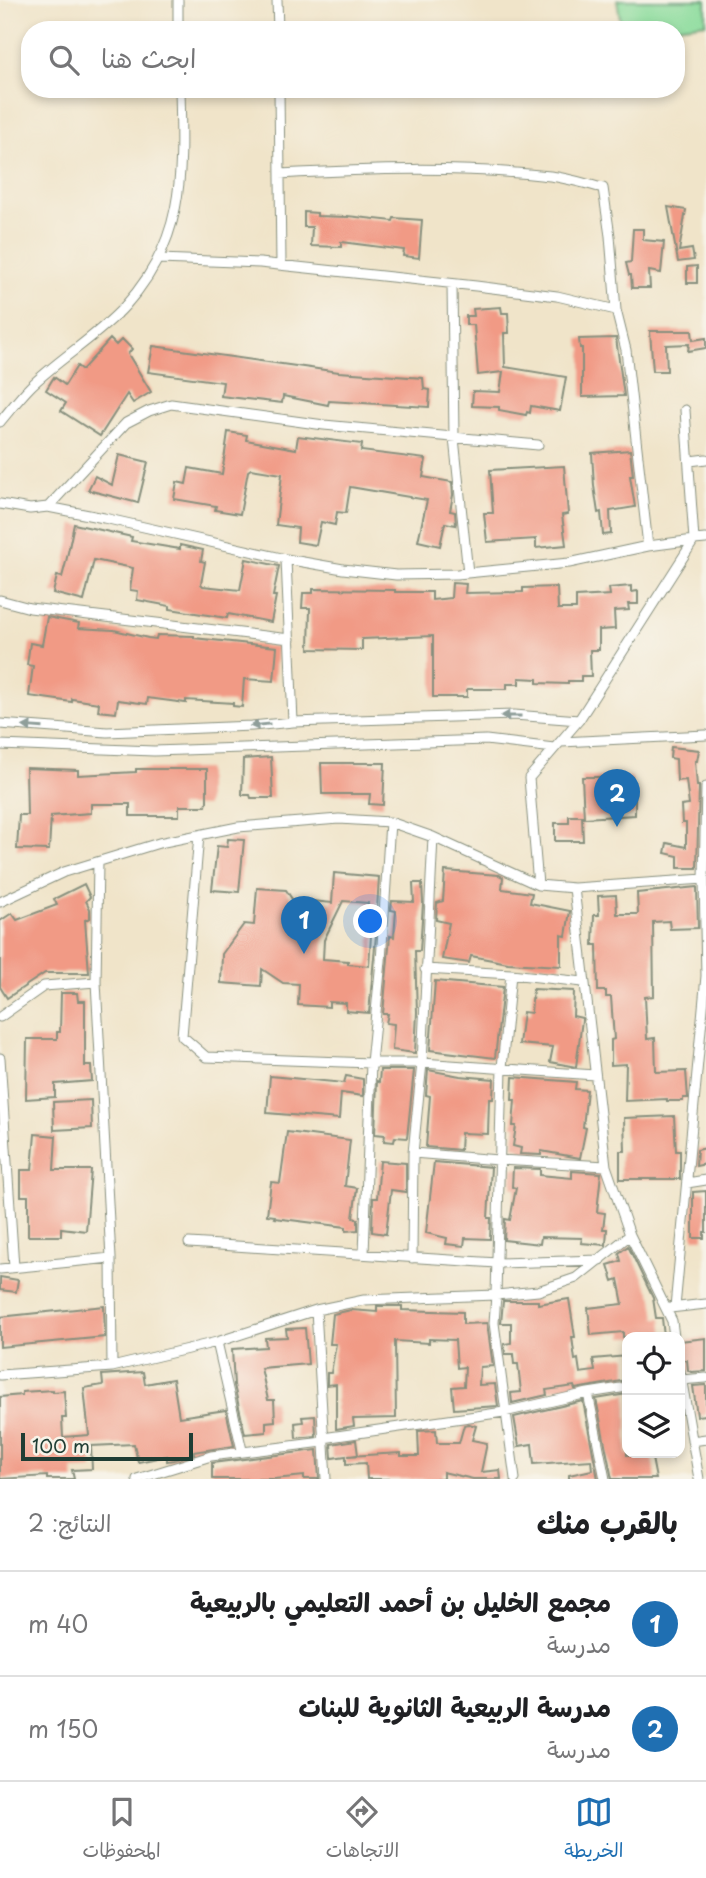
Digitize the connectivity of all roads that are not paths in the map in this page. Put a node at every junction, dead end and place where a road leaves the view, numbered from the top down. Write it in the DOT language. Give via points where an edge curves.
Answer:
graph roads {
  1 [pos="178,0"];
  2 [pos="277,0"];
  3 [pos="178,21"];
  4 [pos="278,21"];
  5 [pos="180,98"];
  6 [pos="278,98"];
  7 [pos="280,174"];
  8 [pos="160,259"];
  9 [pos="281,265"];
  10 [pos="452,284"];
  11 [pos="616,310"];
  12 [pos="685,410"];
  13 [pos="0,422"];
  14 [pos="454,439"];
  15 [pos="538,445"];
  16 [pos="706,459"];
  17 [pos="690,461"];
  18 [pos="0,503"];
  19 [pos="48,508"];
  20 [pos="706,539"];
  21 [pos="694,540"];
  22 [pos="648,546"];
  23 [pos="285,559"];
  24 [pos="468,573"];
  25 [pos="0,600"];
  26 [pos="290,639"];
  27 [pos="579,720"];
  28 [pos="293,722"];
  29 [pos="0,724"];
  30 [pos="706,735"];
  31 [pos="0,745"];
  32 [pos="557,745"];
  33 [pos="706,787"];
  34 [pos="390,822"];
  35 [pos="199,835"];
  36 [pos="433,837"];
  37 [pos="99,862"];
  38 [pos="704,879"];
  39 [pos="538,885"];
  40 [pos="574,888"];
  41 [pos="0,902"];
  42 [pos="425,969"];
  43 [pos="511,974"];
  44 [pos="706,976"];
  45 [pos="96,982"];
  46 [pos="583,982"];
  47 [pos="0,1017"];
  48 [pos="0,1058"];
  49 [pos="371,1063"];
  50 [pos="422,1063"];
  51 [pos="502,1068"];
  52 [pos="595,1076"];
  53 [pos="413,1153"];
  54 [pos="498,1160"];
  55 [pos="606,1166"];
  56 [pos="706,1180"];
  57 [pos="687,1183"];
  58 [pos="630,1235"];
  59 [pos="189,1243"];
  60 [pos="364,1254"];
  61 [pos="111,1258"];
  62 [pos="412,1258"];
  63 [pos="600,1260"];
  64 [pos="497,1263"];
  65 [pos="14,1267"];
  66 [pos="0,1269"];
  67 [pos="496,1295"];
  68 [pos="706,1304"];
  69 [pos="670,1308"];
  70 [pos="316,1310"];
  71 [pos="673,1332"];
  72 [pos="217,1342"];
  73 [pos="112,1367"];
  74 [pos="0,1375"];
  75 [pos="685,1377"];
  76 [pos="706,1378"];
  77 [pos="622,1388"];
  78 [pos="588,1393"];
  79 [pos="683,1395"];
  80 [pos="505,1412"];
  81 [pos="706,1439"];
  82 [pos="323,1440"];
  83 [pos="692,1441"];
  84 [pos="242,1450"];
  85 [pos="137,1479"];
  86 [pos="327,1479"];
  87 [pos="515,1479"];
  88 [pos="605,1479"];
  89 [pos="699,1479"];
  1 -- 3 [label="street"];
  2 -- 4 [label="street"];
  5 -- 8 [label="street" via="182,162 177,205"];
  6 -- 7 [label="street"];
  7 -- 9 [label="street"];
  7 -- 11 [label="street" via="371,169 484,172 552,176 603,188"];
  8 -- 9 [label="street"];
  8 -- 13 [label="street" via="125,306 30,387"];
  9 -- 10 [label="street"];
  10 -- 11 [label="street" via="557,296"];
  10 -- 14 [label="street"];
  11 -- 22 [label="street" via="626,350"];
  12 -- 17 [label="street"];
  14 -- 15 [label="street"];
  14 -- 19 [label="street" via="171,404 126,424"];
  14 -- 24 [label="street"];
  16 -- 17 [label="street"];
  17 -- 21 [label="street"];
  18 -- 19 [label="street"];
  19 -- 23 [label="street"];
  20 -- 21 [label="street"];
  21 -- 22 [label="street"];
  21 -- 27 [label="street"];
  22 -- 24 [label="street" via="569,563"];
  23 -- 24 [label="street" via="396,575"];
  23 -- 26 [label="street"];
  25 -- 26 [label="street" via="30,608"];
  26 -- 28 [label="street"];
  27 -- 28 [label="street, one-way" via="514,715"];
  27 -- 32 [label="street"];
  28 -- 29 [label="street, one-way" via="107,732"];
  30 -- 32 [label="street"];
  31 -- 32 [label="street" via="154,751 486,740"];
  32 -- 39 [label="street" via="529,778"];
  33 -- 38 [label="street"];
  34 -- 35 [label="street" via="339,819 237,827"];
  34 -- 36 [label="street"];
  34 -- 49 [label="street"];
  35 -- 37 [label="street"];
  35 -- 49 [label="street" via="182,1036 206,1057"];
  36 -- 39 [label="street"];
  36 -- 42 [label="street"];
  37 -- 41 [label="street" via="64,872"];
  37 -- 45 [label="street"];
  38 -- 40 [label="street"];
  38 -- 44 [label="street"];
  39 -- 40 [label="street"];
  40 -- 46 [label="street"];
  42 -- 43 [label="street"];
  42 -- 50 [label="street"];
  43 -- 46 [label="street"];
  43 -- 51 [label="street"];
  44 -- 57 [label="street"];
  45 -- 47 [label="street" via="44,986"];
  45 -- 61 [label="street"];
  46 -- 52 [label="street"];
  48 -- 65 [label="street"];
  49 -- 50 [label="street"];
  49 -- 60 [label="street"];
  50 -- 51 [label="street"];
  50 -- 53 [label="street"];
  51 -- 52 [label="street"];
  51 -- 54 [label="street"];
  52 -- 55 [label="street"];
  53 -- 54 [label="street"];
  53 -- 62 [label="street"];
  54 -- 55 [label="street"];
  54 -- 64 [label="street"];
  55 -- 58 [label="street"];
  56 -- 57 [label="street"];
  57 -- 69 [label="street"];
  58 -- 63 [label="street"];
  58 -- 69 [label="street"];
  59 -- 60 [label="street"];
  60 -- 62 [label="street"];
  61 -- 65 [label="street"];
  61 -- 73 [label="street"];
  62 -- 64 [label="street"];
  63 -- 64 [label="street"];
  63 -- 67 [label="street" via="576,1278 538,1291"];
  64 -- 67 [label="street"];
  65 -- 66 [label="street"];
  67 -- 70 [label="street" via="364,1300"];
  67 -- 80 [label="street" via="494,1323"];
  68 -- 69 [label="street"];
  69 -- 71 [label="street"];
  70 -- 72 [label="street"];
  70 -- 82 [label="street"];
  72 -- 73 [label="street"];
  72 -- 84 [label="street"];
  73 -- 74 [label="street"];
  75 -- 76 [label="street"];
  77 -- 78 [label="street"];
  78 -- 80 [label="street"];
  78 -- 88 [label="street"];
  79 -- 83 [label="street"];
  80 -- 82 [label="street"];
  80 -- 87 [label="street"];
  81 -- 83 [label="street"];
  82 -- 84 [label="street"];
  82 -- 86 [label="street"];
  83 -- 89 [label="street"];
  84 -- 85 [label="street"];
}
